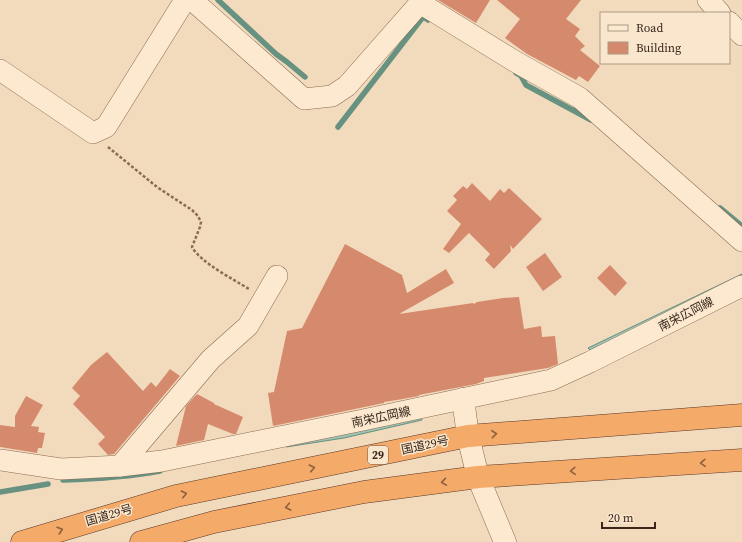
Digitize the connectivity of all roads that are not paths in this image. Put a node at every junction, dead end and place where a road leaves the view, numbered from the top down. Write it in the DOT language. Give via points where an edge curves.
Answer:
graph roads {
  1 [pos="185,0"];
  2 [pos="192,0"];
  3 [pos="708,0"];
  4 [pos="421,2"];
  5 [pos="719,12"];
  6 [pos="730,23"];
  7 [pos="742,35"];
  8 [pos="0,70"];
  9 [pos="742,240"];
  10 [pos="277,276"];
  11 [pos="742,286"];
  12 [pos="463,400"];
  13 [pos="742,415"];
  14 [pos="468,436"];
  15 [pos="0,460"];
  16 [pos="742,460"];
  17 [pos="120,466"];
  18 [pos="478,477"];
  19 [pos="22,542"];
  20 [pos="141,542"];
  21 [pos="506,542"];
  1 -- 8 [label="street" via="106,127 93,133"];
  2 -- 4 [label="street" via="304,99 332,96 347,86"];
  3 -- 5 [label="street"];
  4 -- 9 [label="street" via="516,62 580,98"];
  6 -- 7 [label="street"];
  10 -- 17 [label="street" via="248,326 211,359"];
  11 -- 12 [label="street, 南栄広岡線" via="551,380"];
  12 -- 14 [label="street"];
  12 -- 17 [label="street, 南栄広岡線" via="162,461"];
  14 -- 13 [label="highway, 国道29号 / 29, one-way"];
  14 -- 18 [label="street"];
  19 -- 14 [label="highway, 国道29号 / 29, one-way" via="176,496"];
  15 -- 17 [label="street, 南栄広岡線" via="61,469"];
  16 -- 18 [label="highway, one-way"];
  18 -- 20 [label="highway, one-way" via="364,492 214,522"];
  18 -- 21 [label="street"];
}
